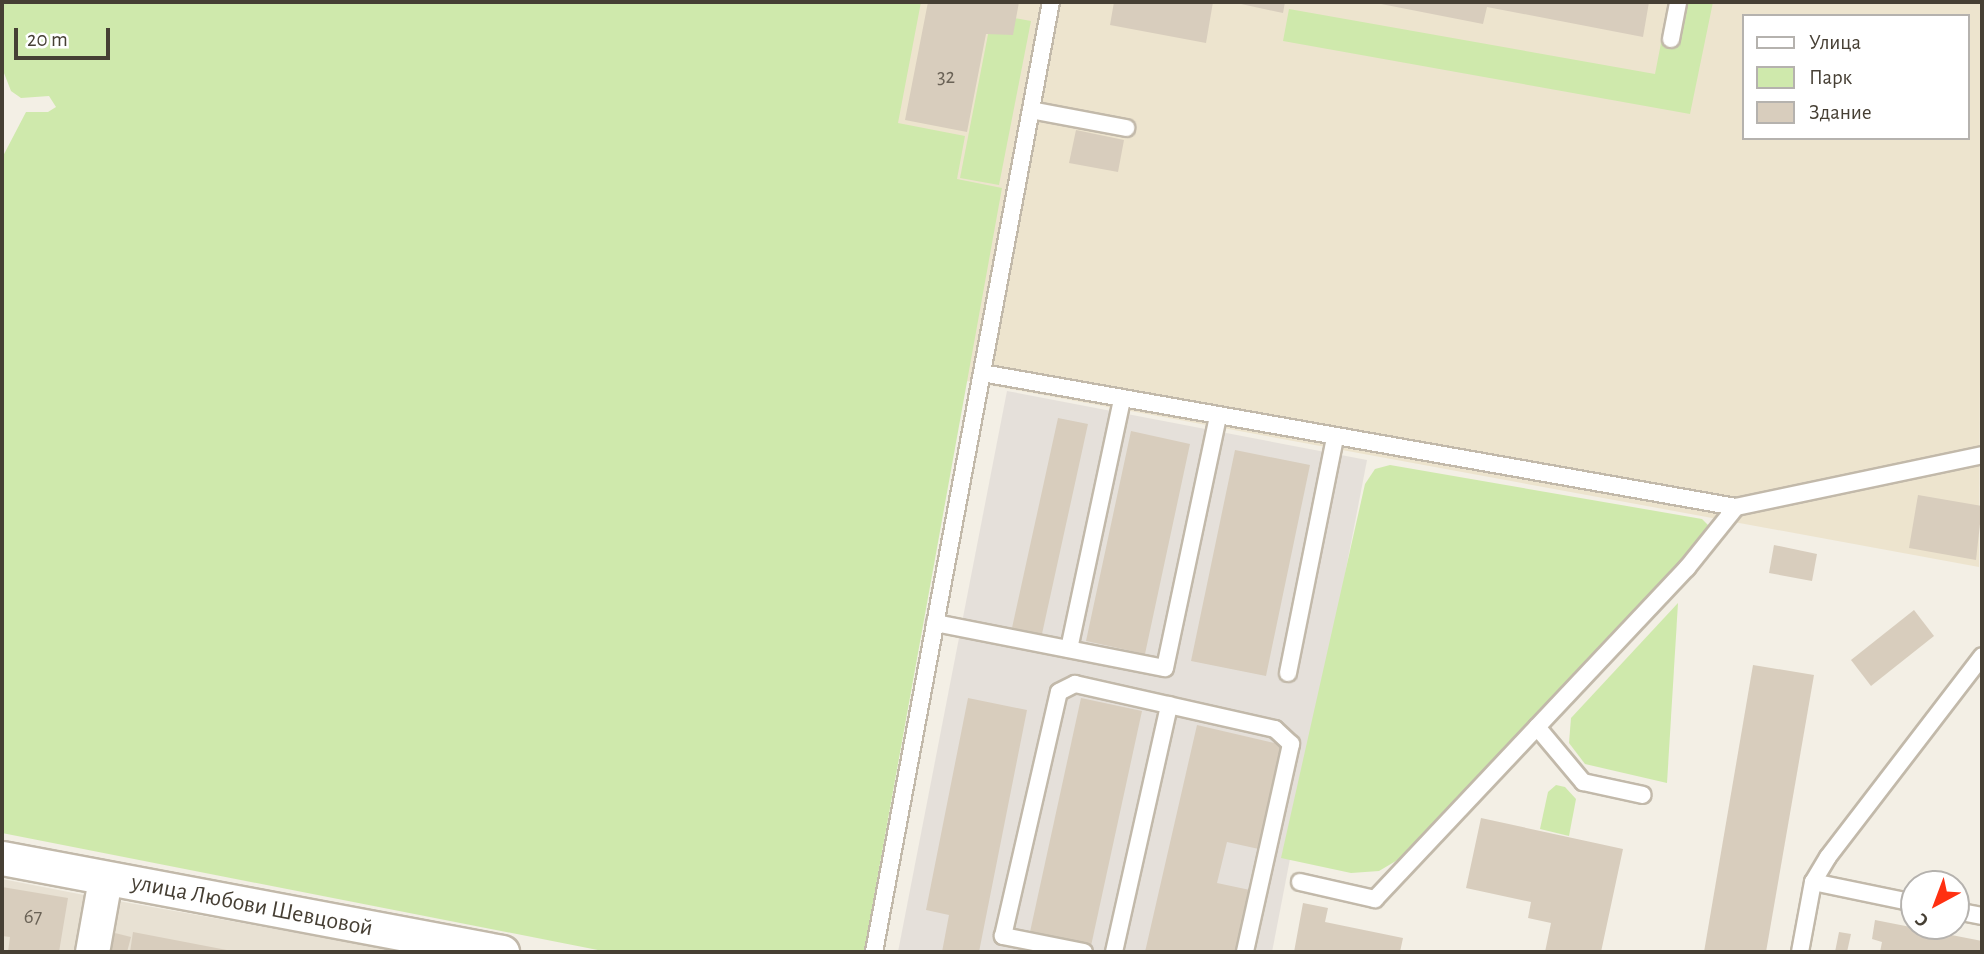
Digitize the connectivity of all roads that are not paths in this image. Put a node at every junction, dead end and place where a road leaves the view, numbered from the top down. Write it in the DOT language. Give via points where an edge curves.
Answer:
graph roads {
  1 [pos="1051,2"];
  2 [pos="1678,2"];
  3 [pos="1671,39"];
  4 [pos="1031,110"];
  5 [pos="1126,128"];
  6 [pos="982,373"];
  7 [pos="1122,399"];
  8 [pos="1217,417"];
  9 [pos="1335,438"];
  10 [pos="1982,455"];
  11 [pos="1736,507"];
  12 [pos="935,623"];
  13 [pos="1069,649"];
  14 [pos="1982,656"];
  15 [pos="1287,673"];
  16 [pos="1169,705"];
  17 [pos="1537,727"];
  18 [pos="1643,795"];
  19 [pos="2,858"];
  20 [pos="105,879"];
  21 [pos="1300,882"];
  22 [pos="1812,882"];
  23 [pos="1900,899"];
  24 [pos="432,946"];
  25 [pos="92,952"];
  26 [pos="502,952"];
  27 [pos="874,952"];
  28 [pos="1084,952"];
  29 [pos="1114,952"];
  30 [pos="1245,952"];
  31 [pos="1800,952"];
  1 -- 4 [label="lane"];
  2 -- 3 [label="lane"];
  4 -- 5 [label="lane"];
  4 -- 6 [label="lane"];
  6 -- 7 [label="lane"];
  6 -- 12 [label="lane"];
  7 -- 8 [label="lane"];
  7 -- 13 [label="lane"];
  8 -- 9 [label="lane"];
  8 -- 13 [label="lane" via="1165,668"];
  9 -- 11 [label="lane"];
  9 -- 15 [label="lane"];
  10 -- 11 [label="lane"];
  11 -- 17 [label="lane" via="1688,568"];
  12 -- 13 [label="lane"];
  12 -- 27 [label="lane"];
  14 -- 22 [label="lane"];
  16 -- 28 [label="lane" via="1075,684 1059,692 1003,936"];
  16 -- 29 [label="lane"];
  16 -- 30 [label="lane" via="1275,729 1291,744"];
  17 -- 18 [label="lane" via="1583,782"];
  17 -- 21 [label="lane" via="1375,899"];
  19 -- 20 [label="street, улица Любови Шевцовой"];
  20 -- 24 [label="street, улица Любови Шевцовой"];
  20 -- 25 [label="street"];
  22 -- 23 [label="lane"];
  22 -- 31 [label="lane"];
  24 -- 26 [label="street, улица Любови Шевцовой"];
}
